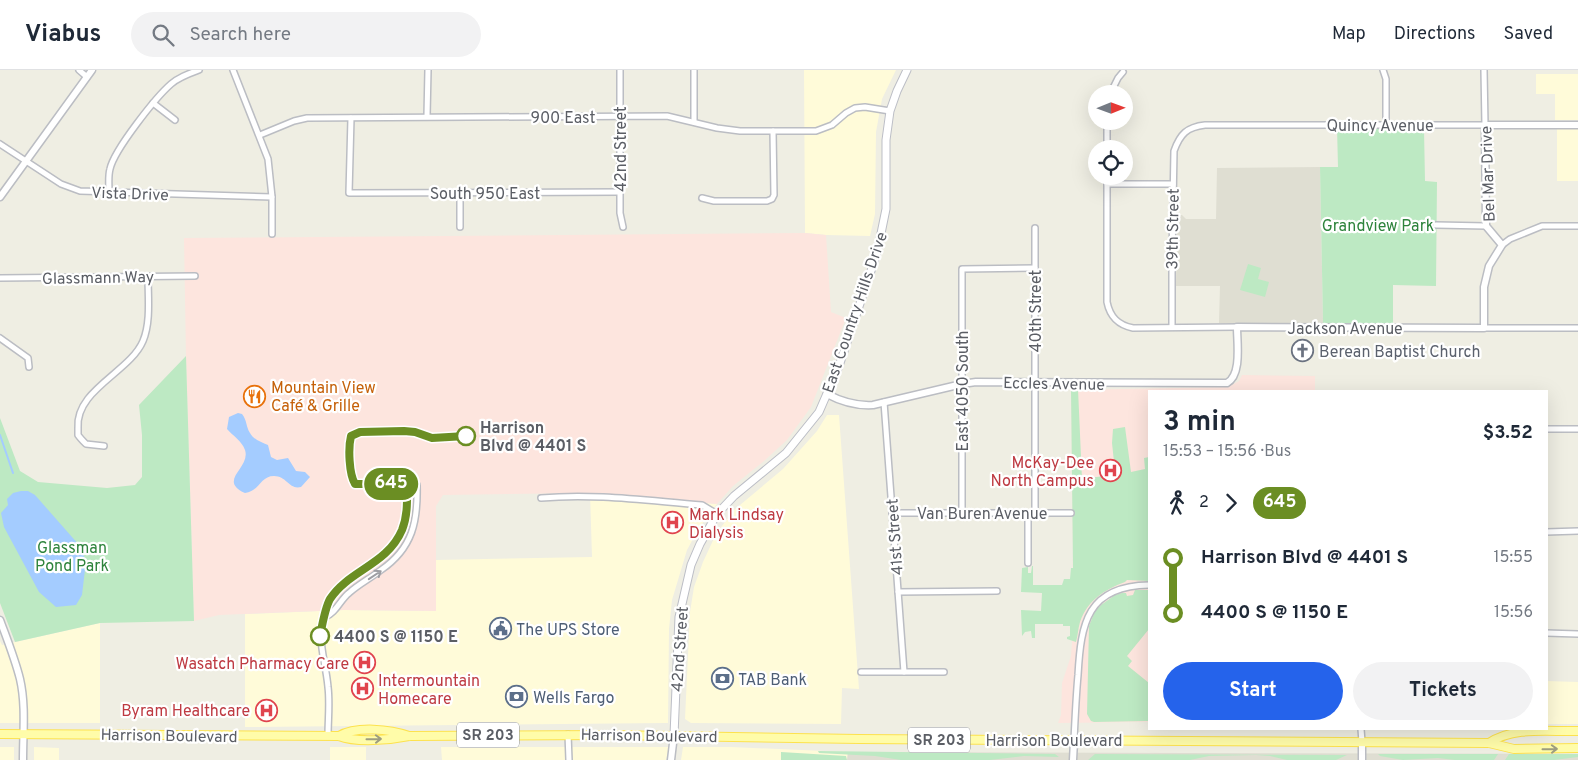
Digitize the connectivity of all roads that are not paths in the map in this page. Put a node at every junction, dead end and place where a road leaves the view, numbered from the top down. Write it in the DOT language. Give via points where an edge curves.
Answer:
graph roads {
  1 [pos="79,70"];
  2 [pos="92,70"];
  3 [pos="199,70"];
  4 [pos="233,70"];
  5 [pos="428,70"];
  6 [pos="620,70"];
  7 [pos="694,70"];
  8 [pos="907,70"];
  9 [pos="1383,70"];
  10 [pos="1484,70"];
  11 [pos="1123,71"];
  12 [pos="87,77"];
  13 [pos="1114,85"];
  14 [pos="153,103"];
  15 [pos="890,111"];
  16 [pos="427,116"];
  17 [pos="620,117"];
  18 [pos="351,118"];
  19 [pos="175,120"];
  20 [pos="694,122"];
  21 [pos="1386,125"];
  22 [pos="1485,125"];
  23 [pos="1578,125"];
  24 [pos="773,131"];
  25 [pos="1183,132"];
  26 [pos="260,135"];
  27 [pos="0,144"];
  28 [pos="25,162"];
  29 [pos="1133,184"];
  30 [pos="1172,184"];
  31 [pos="1107,185"];
  32 [pos="108,192"];
  33 [pos="620,192"];
  34 [pos="460,193"];
  35 [pos="0,197"];
  36 [pos="272,197"];
  37 [pos="702,198"];
  38 [pos="1436,225"];
  39 [pos="1486,226"];
  40 [pos="1578,226"];
  41 [pos="460,227"];
  42 [pos="623,227"];
  43 [pos="1035,228"];
  44 [pos="272,234"];
  45 [pos="1502,245"];
  46 [pos="1035,268"];
  47 [pos="148,276"];
  48 [pos="195,276"];
  49 [pos="0,278"];
  50 [pos="1172,327"];
  51 [pos="1237,327"];
  52 [pos="1484,328"];
  53 [pos="1578,328"];
  54 [pos="0,338"];
  55 [pos="29,367"];
  56 [pos="1035,383"];
  57 [pos="962,384"];
  58 [pos="827,394"];
  59 [pos="884,402"];
  60 [pos="1548,429"];
  61 [pos="1578,429"];
  62 [pos="104,446"];
  63 [pos="407,484"];
  64 [pos="417,485"];
  65 [pos="541,498"];
  66 [pos="892,513"];
  67 [pos="1028,513"];
  68 [pos="1035,513"];
  69 [pos="1071,513"];
  70 [pos="717,514"];
  71 [pos="962,514"];
  72 [pos="1548,532"];
  73 [pos="1578,532"];
  74 [pos="1028,563"];
  75 [pos="1148,585"];
  76 [pos="997,591"];
  77 [pos="898,592"];
  78 [pos="325,618"];
  79 [pos="0,620"];
  80 [pos="1548,634"];
  81 [pos="1578,634"];
  82 [pos="861,672"];
  83 [pos="904,672"];
  84 [pos="944,672"];
  85 [pos="1361,730"];
  86 [pos="1578,732"];
  87 [pos="0,734"];
  88 [pos="23,734"];
  89 [pos="568,734"];
  90 [pos="674,735"];
  91 [pos="328,736"];
  92 [pos="1074,741"];
  93 [pos="1362,742"];
  94 [pos="1489,743"];
  95 [pos="1578,748"];
  96 [pos="23,760"];
  97 [pos="568,760"];
  98 [pos="671,760"];
  99 [pos="1073,760"];
  100 [pos="1362,760"];
  1 -- 12 [label="street"];
  2 -- 12 [label="street"];
  3 -- 14 [label="street" via="170,85"];
  4 -- 26 [label="street"];
  5 -- 16 [label="street"];
  6 -- 17 [label="street, 42nd Street"];
  7 -- 20 [label="street"];
  8 -- 15 [label="main road, East Country Hills Drive"];
  9 -- 21 [label="street" via="1386,79"];
  10 -- 22 [label="street, Bel Mar Drive"];
  11 -- 13 [label="street"];
  12 -- 28 [label="street"];
  14 -- 19 [label="street"];
  14 -- 32 [label="street" via="116,154 109,170"];
  15 -- 24 [label="street, 900 East" via="855,108 832,125 816,131"];
  15 -- 58 [label="main road, East Country Hills Drive" via="886,140 886,209 881,236"];
  16 -- 17 [label="street, 900 East"];
  16 -- 18 [label="street, 900 East"];
  17 -- 20 [label="street, 900 East" via="666,116"];
  17 -- 33 [label="street, 42nd Street"];
  18 -- 26 [label="street, 900 East" via="294,120"];
  18 -- 34 [label="street, South 950 East" via="349,193"];
  20 -- 24 [label="street, 900 East" via="740,131"];
  21 -- 22 [label="street, Quincy Avenue"];
  21 -- 25 [label="street, Quincy Avenue" via="1205,125"];
  22 -- 23 [label="street, Quincy Avenue"];
  22 -- 39 [label="street, Bel Mar Drive"];
  24 -- 37 [label="street" via="772,199 714,201"];
  25 -- 30 [label="street, 39th Street" via="1174,151"];
  26 -- 36 [label="street" via="268,159"];
  27 -- 28 [label="street, Vista Drive"];
  28 -- 32 [label="street, Vista Drive" via="61,184 80,191"];
  28 -- 35 [label="street"];
  29 -- 30 [label="street"];
  30 -- 50 [label="street, 39th Street"];
  31 -- 50 [label="street, Jackson Avenue" via="1107,302 1111,314 1120,324 1133,328"];
  32 -- 36 [label="street, Vista Drive"];
  33 -- 34 [label="street, South 950 East"];
  33 -- 42 [label="street, 42nd Street"];
  34 -- 41 [label="street"];
  36 -- 44 [label="street"];
  38 -- 39 [label="street"];
  39 -- 45 [label="street, Bel Mar Drive"];
  40 -- 45 [label="street" via="1542,226"];
  43 -- 46 [label="street, 40th Street"];
  45 -- 52 [label="street, Bel Mar Drive" via="1489,266 1484,287"];
  46 -- 56 [label="street, 40th Street"];
  46 -- 57 [label="street, East 4050 South" via="962,269"];
  47 -- 48 [label="street, Glassmann Way"];
  47 -- 49 [label="street, Glassmann Way"];
  47 -- 62 [label="street" via="148,321 143,342 87,400 80,412 78,436 86,444"];
  50 -- 51 [label="street, Jackson Avenue"];
  51 -- 52 [label="street, Jackson Avenue"];
  51 -- 56 [label="street, Eccles Avenue" via="1236,375 1227,383"];
  52 -- 53 [label="street, Jackson Avenue"];
  54 -- 55 [label="street" via="28,358"];
  56 -- 57 [label="street, Eccles Avenue"];
  56 -- 68 [label="street, 40th Street"];
  57 -- 59 [label="street, Eccles Avenue"];
  57 -- 71 [label="street, East 4050 South"];
  58 -- 59 [label="street, Eccles Avenue" via="857,405"];
  58 -- 70 [label="main road, East Country Hills Drive" via="819,412 786,453"];
  59 -- 66 [label="street, 41st Street"];
  60 -- 61 [label="street"];
  63 -- 78 [label="street" via="406,514 398,537 380,559 335,593"];
  78 -- 64 [label="street, one-way" via="350,592 386,567 403,549 415,521"];
  65 -- 70 [label="street" via="594,496 702,505"];
  66 -- 71 [label="street, Van Buren Avenue"];
  66 -- 77 [label="street, 41st Street"];
  67 -- 68 [label="street, Van Buren Avenue"];
  67 -- 71 [label="street, Van Buren Avenue"];
  67 -- 74 [label="street"];
  68 -- 69 [label="street, Van Buren Avenue"];
  70 -- 90 [label="main road, 42nd Street" via="691,565 679,617"];
  72 -- 73 [label="street"];
  75 -- 92 [label="street" via="1109,594 1089,613 1080,646"];
  76 -- 77 [label="street"];
  77 -- 83 [label="street, 41st Street"];
  78 -- 91 [label="street" via="320,638 328,687"];
  79 -- 88 [label="street" via="20,678"];
  80 -- 81 [label="street"];
  82 -- 83 [label="street"];
  83 -- 84 [label="street"];
  85 -- 93 [label="street"];
  86 -- 94 [label="main road, Harrison Boulevard / SR 203" via="1517,732"];
  87 -- 88 [label="main road, Harrison Boulevard / SR 203"];
  88 -- 91 [label="main road, Harrison Boulevard / SR 203"];
  88 -- 96 [label="street"];
  89 -- 90 [label="main road, Harrison Boulevard / SR 203"];
  89 -- 91 [label="main road, Harrison Boulevard / SR 203" via="409,736 395,731 348,731 339,736"];
  89 -- 97 [label="street"];
  90 -- 92 [label="main road, Harrison Boulevard / SR 203"];
  90 -- 98 [label="street, 42nd Street"];
  92 -- 93 [label="main road, Harrison Boulevard / SR 203"];
  92 -- 99 [label="street"];
  93 -- 94 [label="main road, Harrison Boulevard / SR 203"];
  93 -- 100 [label="street"];
  94 -- 95 [label="main road, Harrison Boulevard / SR 203, one-way" via="1514,749"];
}
